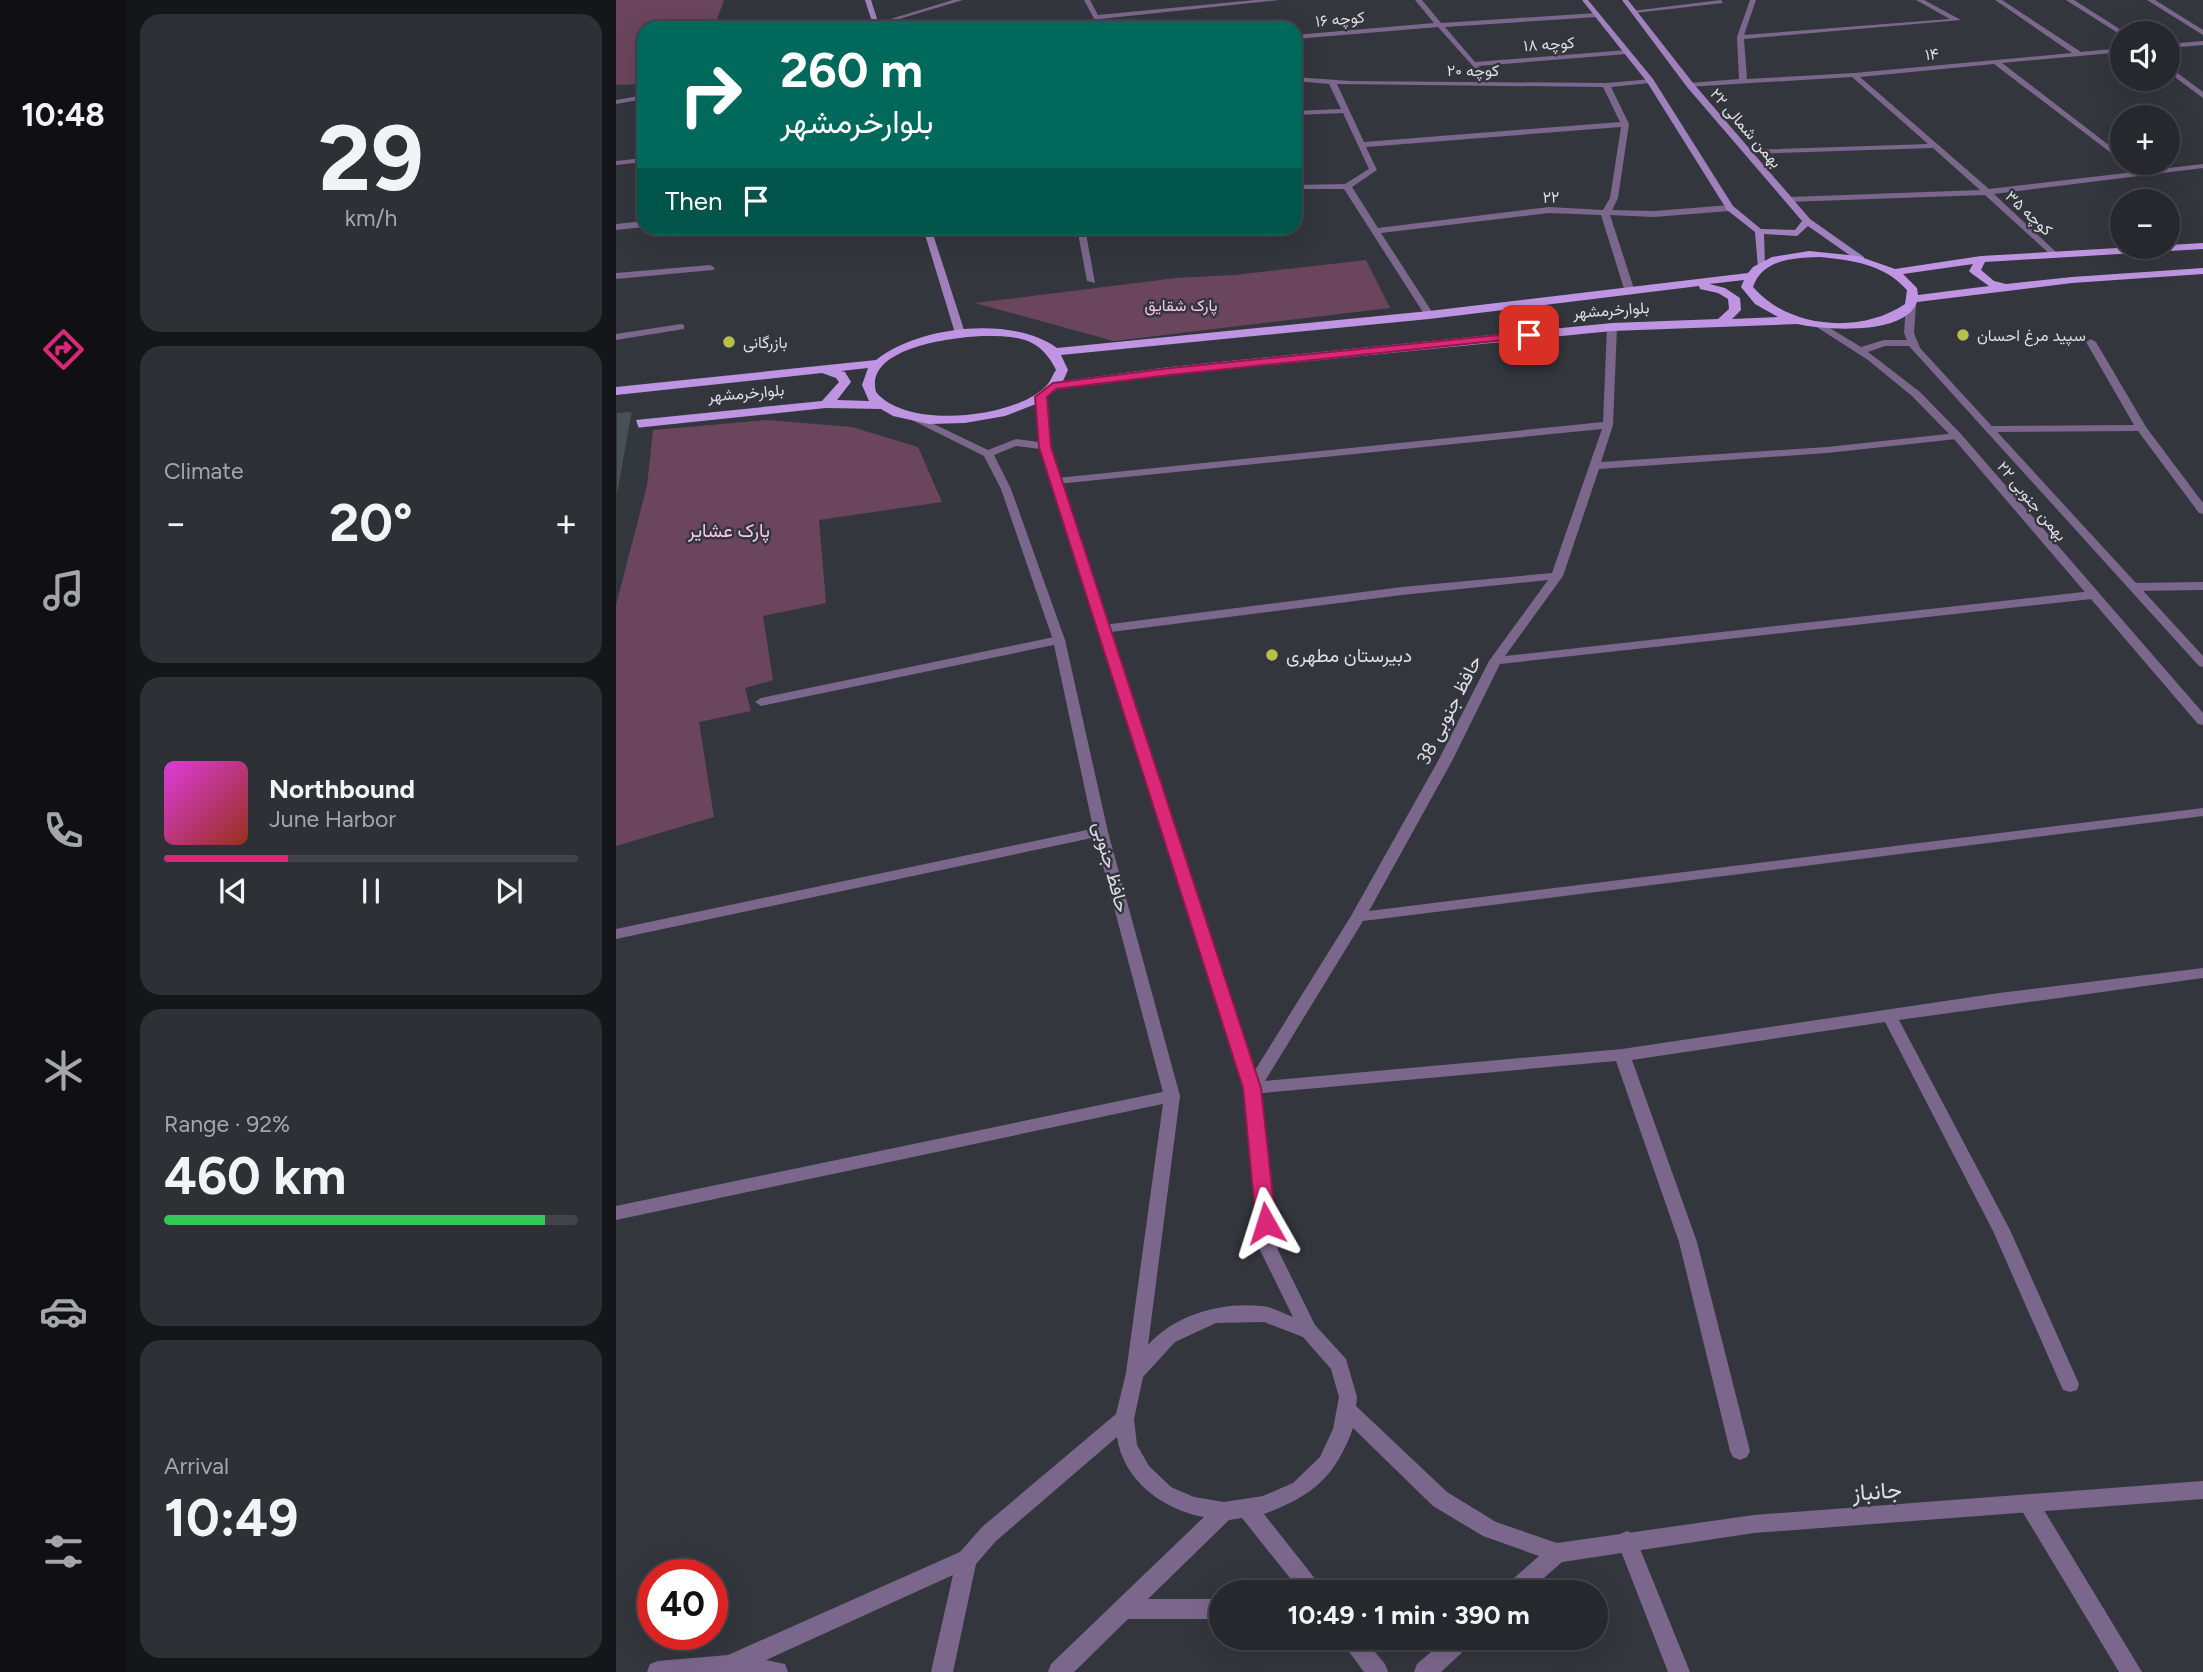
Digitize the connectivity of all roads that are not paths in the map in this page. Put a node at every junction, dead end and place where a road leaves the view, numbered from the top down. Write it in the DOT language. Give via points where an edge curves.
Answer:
graph roads {
  1 [pos="868,0"];
  2 [pos="960,0"];
  3 [pos="1087,0"];
  4 [pos="1276,0"];
  5 [pos="1418,0"];
  6 [pos="1585,0"];
  7 [pos="1625,0"];
  8 [pos="1753,0"];
  9 [pos="1919,0"];
  10 [pos="1998,0"];
  11 [pos="2068,0"];
  12 [pos="2150,0"];
  13 [pos="1721,2"];
  14 [pos="1635,11"];
  15 [pos="1597,15"];
  16 [pos="1096,17"];
  17 [pos="875,21"];
  18 [pos="893,21"];
  19 [pos="1098,21"];
  20 [pos="1438,24"];
  21 [pos="2110,26"];
  22 [pos="2203,33"];
  23 [pos="1302,36"];
  24 [pos="1740,37"];
  25 [pos="2203,43"];
  26 [pos="2180,45"];
  27 [pos="2110,51"];
  28 [pos="1627,52"];
  29 [pos="2079,54"];
  30 [pos="1996,62"];
  31 [pos="1473,64"];
  32 [pos="1854,75"];
  33 [pos="2180,78"];
  34 [pos="1302,80"];
  35 [pos="1743,81"];
  36 [pos="1332,82"];
  37 [pos="1650,82"];
  38 [pos="1490,84"];
  39 [pos="1606,85"];
  40 [pos="1690,85"];
  41 [pos="2203,96"];
  42 [pos="637,98"];
  43 [pos="616,102"];
  44 [pos="1345,111"];
  45 [pos="1302,113"];
  46 [pos="1625,124"];
  47 [pos="1361,145"];
  48 [pos="1935,146"];
  49 [pos="2110,149"];
  50 [pos="1749,152"];
  51 [pos="637,161"];
  52 [pos="616,163"];
  53 [pos="2203,166"];
  54 [pos="2180,169"];
  55 [pos="2133,175"];
  56 [pos="1347,186"];
  57 [pos="1302,187"];
  58 [pos="1987,192"];
  59 [pos="1790,200"];
  60 [pos="1730,208"];
  61 [pos="1605,214"];
  62 [pos="1807,221"];
  63 [pos="637,224"];
  64 [pos="616,227"];
  65 [pos="1374,230"];
  66 [pos="1759,231"];
  67 [pos="929,235"];
  68 [pos="1083,235"];
  69 [pos="2203,246"];
  70 [pos="2053,254"];
  71 [pos="1861,259"];
  72 [pos="1981,259"];
  73 [pos="1761,266"];
  74 [pos="710,268"];
  75 [pos="2203,271"];
  76 [pos="1895,272"];
  77 [pos="616,276"];
  78 [pos="1750,276"];
  79 [pos="1092,281"];
  80 [pos="1689,285"];
  81 [pos="2008,289"];
  82 [pos="1630,292"];
  83 [pos="1913,302"];
  84 [pos="1429,315"];
  85 [pos="1724,320"];
  86 [pos="1797,320"];
  87 [pos="1817,324"];
  88 [pos="681,327"];
  89 [pos="1612,327"];
  90 [pos="960,333"];
  91 [pos="616,337"];
  92 [pos="1164,341"];
  93 [pos="2091,342"];
  94 [pos="1912,343"];
  95 [pos="1860,351"];
  96 [pos="1053,352"];
  97 [pos="880,363"];
  98 [pos="822,369"];
  99 [pos="1170,371"];
  100 [pos="1053,386"];
  101 [pos="616,391"];
  102 [pos="1041,397"];
  103 [pos="826,404"];
  104 [pos="880,405"];
  105 [pos="913,418"];
  106 [pos="1608,425"];
  107 [pos="616,426"];
  108 [pos="2141,428"];
  109 [pos="1989,429"];
  110 [pos="1957,436"];
  111 [pos="1045,447"];
  112 [pos="988,454"];
  113 [pos="1594,466"];
  114 [pos="1058,481"];
  115 [pos="2203,511"];
  116 [pos="1557,576"];
  117 [pos="2203,586"];
  118 [pos="2133,587"];
  119 [pos="2092,595"];
  120 [pos="1103,629"];
  121 [pos="1059,640"];
  122 [pos="1495,661"];
  123 [pos="2203,663"];
  124 [pos="761,702"];
  125 [pos="2203,721"];
  126 [pos="2203,812"];
  127 [pos="1101,832"];
  128 [pos="1358,917"];
  129 [pos="616,934"];
  130 [pos="2203,973"];
  131 [pos="1889,1015"];
  132 [pos="1622,1055"];
  133 [pos="1252,1088"];
  134 [pos="1172,1097"];
  135 [pos="616,1213"];
  136 [pos="1309,1331"];
  137 [pos="1135,1373"];
  138 [pos="2070,1384"];
  139 [pos="1346,1409"];
  140 [pos="1124,1419"];
  141 [pos="1740,1451"];
  142 [pos="2203,1490"];
  143 [pos="2029,1504"];
  144 [pos="1247,1508"];
  145 [pos="1224,1511"];
  146 [pos="1627,1541"];
  147 [pos="1557,1553"];
  148 [pos="967,1559"];
  149 [pos="1304,1580"];
  150 [pos="1527,1580"];
  151 [pos="1209,1608"];
  152 [pos="1124,1609"];
  153 [pos="1360,1650"];
  154 [pos="1450,1650"];
  155 [pos="729,1666"];
  156 [pos="658,1672"];
  157 [pos="778,1672"];
  158 [pos="942,1672"];
  159 [pos="1059,1672"];
  160 [pos="1377,1672"];
  161 [pos="1425,1672"];
  162 [pos="1679,1672"];
  163 [pos="2130,1672"];
  1 -- 17 [label="main road"];
  2 -- 18 [label="street"];
  3 -- 16 [label="street"];
  4 -- 16 [label="street"];
  5 -- 20 [label="street"];
  6 -- 15 [label="main road"];
  7 -- 14 [label="main road, ۲۲ بهمن شمالی"];
  8 -- 24 [label="street"];
  9 -- 24 [label="street" via="1958,20"];
  10 -- 29 [label="street"];
  11 -- 21 [label="street"];
  12 -- 22 [label="street"];
  13 -- 14 [label="street"];
  14 -- 40 [label="main road, ۲۲ بهمن شمالی"];
  15 -- 20 [label="street, کوچه ۱۶"];
  15 -- 28 [label="main road"];
  16 -- 19 [label="street"];
  20 -- 23 [label="street, کوچه ۱۶"];
  20 -- 31 [label="street"];
  24 -- 35 [label="street"];
  25 -- 26 [label="street"];
  27 -- 29 [label="street, ۱۴"];
  28 -- 31 [label="street, کوچه ۱۸"];
  28 -- 37 [label="main road"];
  29 -- 30 [label="street, ۱۴"];
  30 -- 32 [label="street, ۱۴"];
  30 -- 49 [label="street"];
  31 -- 38 [label="street"];
  32 -- 35 [label="street, ۱۴"];
  32 -- 48 [label="street, کوچه ۳۵"];
  33 -- 41 [label="street"];
  34 -- 36 [label="street, کوچه ۲۰"];
  35 -- 40 [label="street, ۱۴"];
  36 -- 38 [label="street, کوچه ۲۰"];
  36 -- 44 [label="street"];
  37 -- 39 [label="street, کوچه ۲۰"];
  37 -- 60 [label="main road"];
  38 -- 39 [label="street, کوچه ۲۰"];
  39 -- 46 [label="street"];
  40 -- 50 [label="main road, ۲۲ بهمن شمالی"];
  42 -- 43 [label="street"];
  44 -- 45 [label="street"];
  44 -- 47 [label="street"];
  46 -- 47 [label="street"];
  46 -- 61 [label="street" via="1615,198"];
  47 -- 56 [label="street" via="1373,170"];
  48 -- 50 [label="street"];
  48 -- 58 [label="street, کوچه ۳۵"];
  50 -- 59 [label="main road, ۲۲ بهمن شمالی"];
  51 -- 52 [label="street"];
  53 -- 54 [label="street"];
  55 -- 58 [label="street"];
  56 -- 57 [label="street"];
  56 -- 65 [label="street"];
  58 -- 59 [label="street"];
  58 -- 70 [label="street, کوچه ۳۵"];
  59 -- 62 [label="main road, ۲۲ بهمن شمالی"];
  60 -- 61 [label="street, ۲۲"];
  60 -- 66 [label="main road"];
  61 -- 65 [label="street, ۲۲" via="1549,210"];
  61 -- 82 [label="street"];
  62 -- 66 [label="main road" via="1797,233"];
  62 -- 71 [label="main road, ۲۲ بهمن شمالی"];
  63 -- 64 [label="street"];
  65 -- 84 [label="street"];
  66 -- 73 [label="main road"];
  67 -- 90 [label="main road"];
  68 -- 79 [label="street"];
  69 -- 70 [label="main road"];
  70 -- 72 [label="main road"];
  71 -- 73 [label="main road" via="1799,255"];
  71 -- 76 [label="main road"];
  72 -- 76 [label="main road"];
  72 -- 81 [label="main road" via="1975,271"];
  73 -- 78 [label="main road"];
  74 -- 77 [label="street"];
  75 -- 81 [label="main road"];
  76 -- 83 [label="main road" via="1913,290"];
  78 -- 80 [label="main road, بلوارخرمشهر"];
  78 -- 86 [label="main road" via="1747,287 1752,296"];
  80 -- 82 [label="main road, بلوارخرمشهر"];
  80 -- 85 [label="main road" via="1721,290 1734,298 1735,310"];
  81 -- 83 [label="main road"];
  82 -- 84 [label="main road, بلوارخرمشهر"];
  83 -- 87 [label="main road" via="1897,316 1872,324"];
  83 -- 94 [label="street"];
  84 -- 92 [label="main road, بلوارخرمشهر"];
  85 -- 86 [label="main road, بلوارخرمشهر"];
  85 -- 89 [label="main road, بلوارخرمشهر"];
  86 -- 87 [label="main road"];
  87 -- 95 [label="street, ۲۲ بهمن جنوبی"];
  88 -- 91 [label="street"];
  89 -- 99 [label="main road, بلوارخرمشهر"];
  89 -- 106 [label="street, حافظ جنوبی 38"];
  90 -- 96 [label="main road" via="1016,335"];
  90 -- 97 [label="main road" via="917,343"];
  92 -- 96 [label="main road, بلوارخرمشهر"];
  92 -- 99 [label="main road" via="1142,356 1147,365"];
  93 -- 108 [label="street"];
  94 -- 95 [label="street" via="1884,343"];
  94 -- 109 [label="street, ۲۲ بهمن جنوبی"];
  95 -- 110 [label="street, ۲۲ بهمن جنوبی" via="1916,394"];
  96 -- 100 [label="main road" via="1061,368"];
  97 -- 98 [label="main road, بلوارخرمشهر"];
  97 -- 104 [label="main road" via="867,385"];
  98 -- 101 [label="main road, بلوارخرمشهر"];
  98 -- 103 [label="main road" via="841,374 845,382"];
  99 -- 100 [label="main road, بلوارخرمشهر"];
  100 -- 102 [label="main road"];
  102 -- 105 [label="main road" via="982,418"];
  102 -- 111 [label="street"];
  103 -- 104 [label="main road, بلوارخرمشهر"];
  103 -- 107 [label="main road, بلوارخرمشهر"];
  104 -- 105 [label="main road"];
  105 -- 112 [label="street"];
  106 -- 113 [label="street, حافظ جنوبی 38"];
  106 -- 114 [label="street"];
  108 -- 109 [label="street"];
  108 -- 115 [label="street"];
  109 -- 118 [label="street, ۲۲ بهمن جنوبی"];
  110 -- 113 [label="street"];
  110 -- 119 [label="street, ۲۲ بهمن جنوبی"];
  111 -- 112 [label="street" via="1027,440"];
  111 -- 114 [label="street"];
  112 -- 121 [label="street, حافظ جنوبی" via="1006,489"];
  113 -- 116 [label="street, حافظ جنوبی 38"];
  114 -- 120 [label="street"];
  116 -- 120 [label="street"];
  116 -- 122 [label="street, حافظ جنوبی 38"];
  117 -- 118 [label="street"];
  118 -- 123 [label="street, ۲۲ بهمن جنوبی"];
  119 -- 122 [label="street"];
  119 -- 125 [label="street, ۲۲ بهمن جنوبی"];
  120 -- 133 [label="street"];
  121 -- 124 [label="street"];
  121 -- 127 [label="street, حافظ جنوبی"];
  122 -- 128 [label="street, حافظ جنوبی 38"];
  126 -- 128 [label="street"];
  127 -- 129 [label="street"];
  127 -- 134 [label="street, حافظ جنوبی"];
  128 -- 133 [label="street, حافظ جنوبی 38"];
  130 -- 131 [label="street"];
  131 -- 132 [label="street"];
  131 -- 138 [label="street" via="2001,1230"];
  132 -- 133 [label="street"];
  132 -- 141 [label="street" via="1688,1242"];
  133 -- 136 [label="street" via="1269,1250"];
  134 -- 135 [label="street"];
  134 -- 137 [label="street, حافظ جنوبی"];
  136 -- 137 [label="street" via="1264,1314 1214,1315 1168,1336"];
  136 -- 139 [label="street" via="1339,1365 1348,1397"];
  137 -- 140 [label="street"];
  139 -- 144 [label="street" via="1343,1430 1327,1463 1300,1489 1264,1506"];
  139 -- 147 [label="street" via="1440,1499 1490,1529"];
  140 -- 145 [label="street" via="1128,1447 1142,1472 1164,1493 1193,1506"];
  140 -- 148 [label="street" via="989,1534"];
  142 -- 143 [label="street, جانباز"];
  143 -- 146 [label="street, جانباز" via="1754,1524"];
  143 -- 163 [label="street"];
  144 -- 145 [label="street"];
  144 -- 149 [label="street"];
  145 -- 152 [label="street"];
  146 -- 147 [label="street, جانباز"];
  146 -- 162 [label="street"];
  147 -- 150 [label="street"];
  148 -- 155 [label="street"];
  148 -- 158 [label="street"];
  151 -- 152 [label="street"];
  152 -- 159 [label="street"];
  153 -- 160 [label="street"];
  154 -- 161 [label="street"];
  155 -- 156 [label="street"];
  155 -- 157 [label="street"];
}
